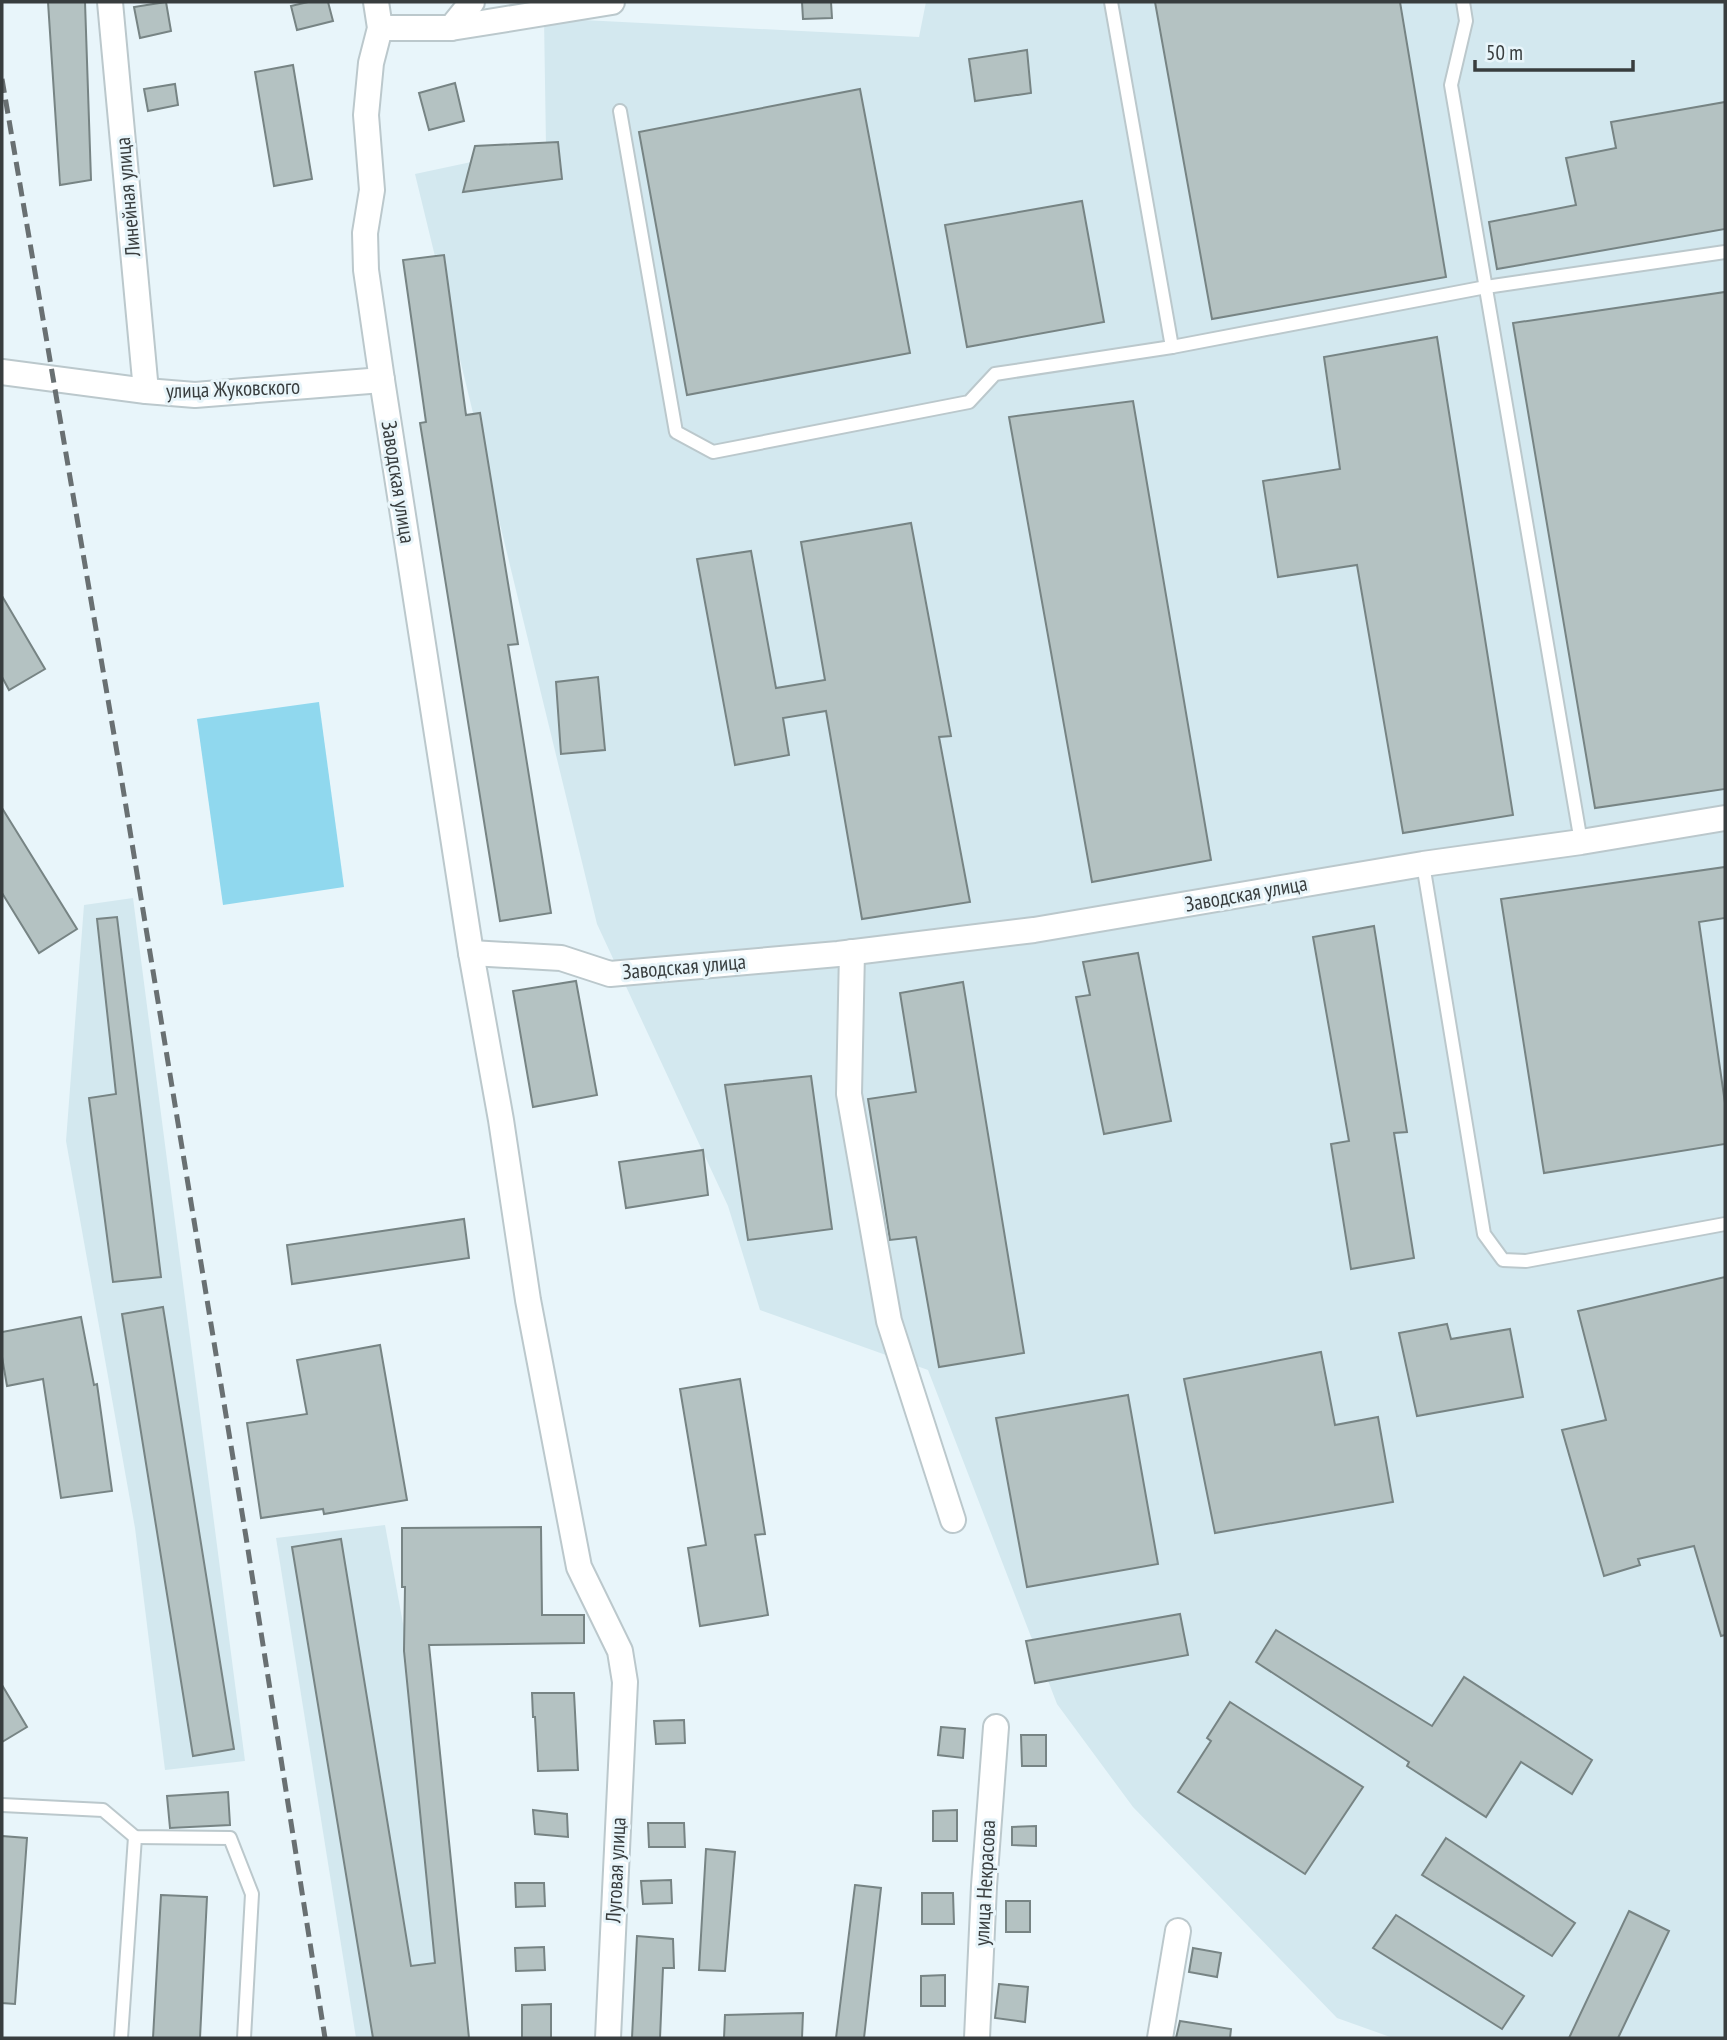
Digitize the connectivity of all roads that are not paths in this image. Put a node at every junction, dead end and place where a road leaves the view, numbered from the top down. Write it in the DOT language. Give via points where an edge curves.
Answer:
graph roads {
  1 [pos="110,2"];
  2 [pos="376,2"];
  3 [pos="472,2"];
  4 [pos="612,2"];
  5 [pos="1111,2"];
  6 [pos="1463,2"];
  7 [pos="380,28"];
  8 [pos="451,28"];
  9 [pos="620,111"];
  10 [pos="1725,252"];
  11 [pos="1486,287"];
  12 [pos="1171,347"];
  13 [pos="2,372"];
  14 [pos="382,380"];
  15 [pos="146,391"];
  16 [pos="1725,818"];
  17 [pos="1581,842"];
  18 [pos="1423,864"];
  19 [pos="852,952"];
  20 [pos="471,953"];
  21 [pos="1725,1224"];
  22 [pos="953,1520"];
  23 [pos="996,1727"];
  24 [pos="2,1805"];
  25 [pos="135,1837"];
  26 [pos="1178,1931"];
  27 [pos="121,2038"];
  28 [pos="244,2038"];
  29 [pos="608,2038"];
  30 [pos="977,2038"];
  31 [pos="1160,2038"];
  1 -- 15 [label="street, Линейная улица"];
  2 -- 7 [label="street, Заводская улица"];
  3 -- 8 [label="street"];
  4 -- 8 [label="street"];
  5 -- 12 [label="lane"];
  6 -- 11 [label="lane" via="1466,21 1451,85"];
  7 -- 8 [label="street"];
  7 -- 14 [label="street, Заводская улица" via="366,115 372,190 365,233"];
  9 -- 12 [label="lane" via="677,432 713,452 969,402 995,374"];
  10 -- 11 [label="lane"];
  11 -- 12 [label="lane"];
  11 -- 17 [label="lane"];
  13 -- 15 [label="street, улица Жуковского"];
  14 -- 15 [label="street, улица Жуковского" via="195,395"];
  14 -- 20 [label="street, Заводская улица"];
  16 -- 17 [label="street, Заводская улица"];
  17 -- 18 [label="street, Заводская улица"];
  18 -- 19 [label="street, Заводская улица" via="1034,930"];
  18 -- 21 [label="lane" via="1484,1234 1503,1259 1526,1261"];
  19 -- 20 [label="street, Заводская улица" via="610,974 561,958"];
  19 -- 22 [label="street" via="849,1094 888,1321"];
  20 -- 29 [label="street, Луговая улица" via="528,1300 579,1567 620,1651 625,1701"];
  23 -- 30 [label="street, улица Некрасова"];
  24 -- 25 [label="lane" via="103,1810"];
  25 -- 27 [label="lane"];
  25 -- 28 [label="lane" via="230,1838 252,1894"];
  26 -- 31 [label="street"];
}
